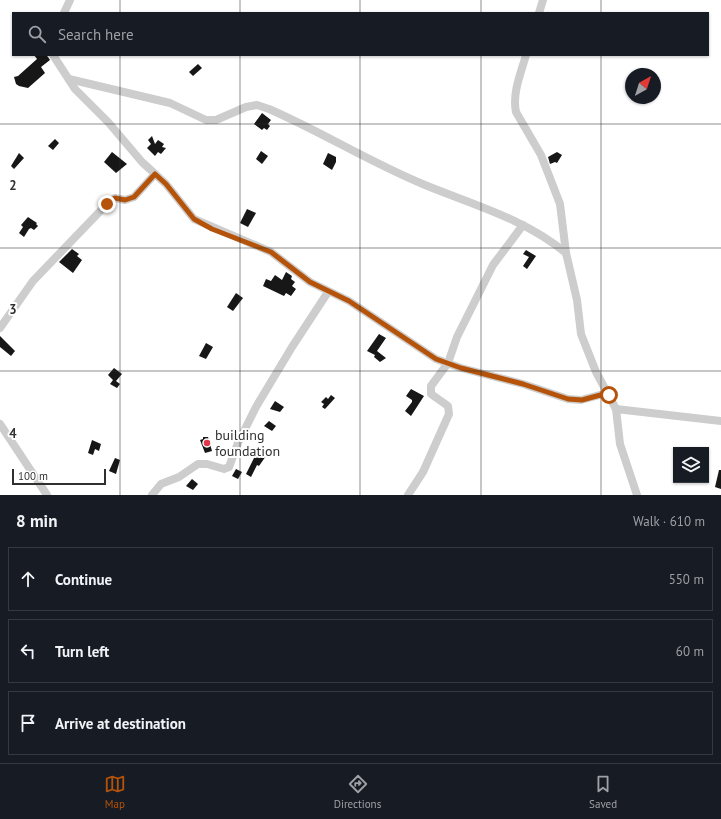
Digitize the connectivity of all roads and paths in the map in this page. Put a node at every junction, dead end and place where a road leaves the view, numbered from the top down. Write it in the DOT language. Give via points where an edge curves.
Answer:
graph roads {
  1 [pos="70,0"];
  2 [pos="543,0"];
  3 [pos="64,12"];
  4 [pos="539,12"];
  5 [pos="54,56"];
  6 [pos="526,56"];
  7 [pos="69,79"];
  8 [pos="155,174"];
  9 [pos="523,225"];
  10 [pos="566,253"];
  11 [pos="328,292"];
  12 [pos="0,328"];
  13 [pos="448,363"];
  14 [pos="608,393"];
  15 [pos="616,409"];
  16 [pos="721,421"];
  17 [pos="0,424"];
  18 [pos="47,495"];
  19 [pos="152,495"];
  20 [pos="408,495"];
  21 [pos="637,495"];
  1 -- 3 [label="street"];
  2 -- 4 [label="street"];
  5 -- 7 [label="street"];
  6 -- 10 [label="street" via="514,105 556,189"];
  7 -- 8 [label="street" via="75,89"];
  7 -- 9 [label="street" via="170,103 206,120 216,120 246,107 263,107 424,184"];
  8 -- 11 [label="street" via="194,219 212,229 271,252 301,276"];
  8 -- 12 [label="street" via="134,197 125,200 115,198 107,204 34,281"];
  9 -- 10 [label="street" via="549,239"];
  9 -- 13 [label="street" via="493,265 457,337"];
  10 -- 14 [label="street" via="577,300 581,334 590,359"];
  11 -- 13 [label="street" via="349,301 426,353"];
  11 -- 19 [label="street" via="256,408 229,467 224,469 198,464 161,484"];
  13 -- 14 [label="street" via="574,401"];
  13 -- 20 [label="street" via="430,392 448,406 449,414 423,472"];
  14 -- 15 [label="street"];
  15 -- 16 [label="street"];
  15 -- 21 [label="street" via="620,444"];
  17 -- 18 [label="street"];
}
